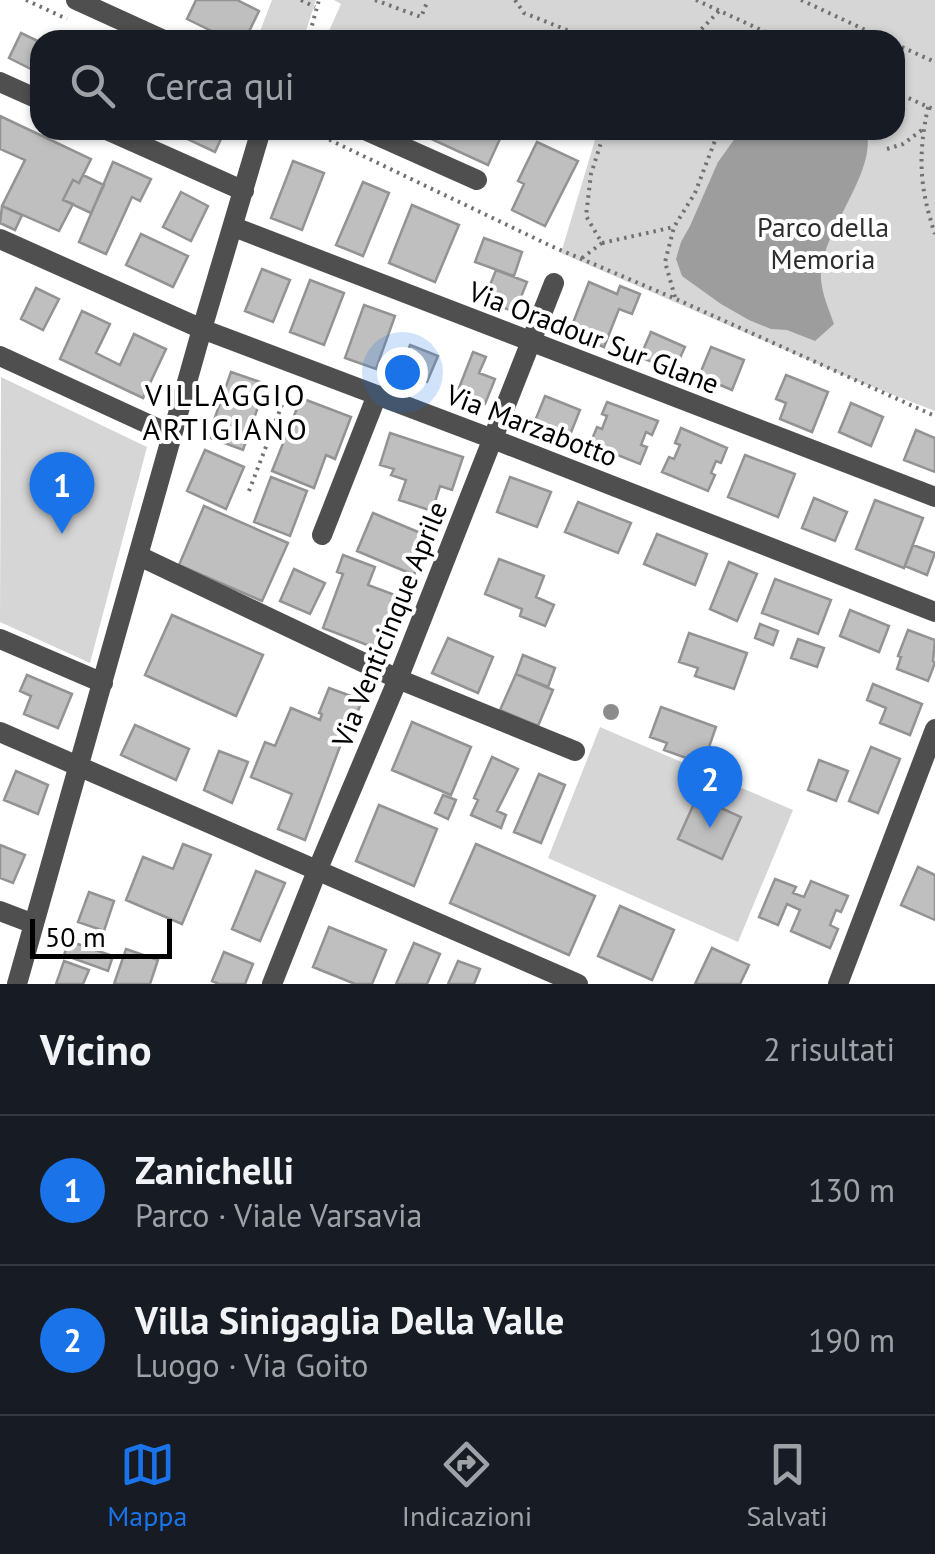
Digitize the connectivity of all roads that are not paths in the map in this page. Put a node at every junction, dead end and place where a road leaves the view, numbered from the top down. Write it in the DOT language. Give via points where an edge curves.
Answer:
graph roads {
  1 [pos="76,0"];
  2 [pos="142,30"];
  3 [pos="0,82"];
  4 [pos="30,96"];
  5 [pos="129,140"];
  6 [pos="258,140"];
  7 [pos="387,140"];
  8 [pos="477,180"];
  9 [pos="244,192"];
  10 [pos="234,227"];
  11 [pos="0,239"];
  12 [pos="554,283"];
  13 [pos="202,329"];
  14 [pos="531,343"];
  15 [pos="0,356"];
  16 [pos="377,395"];
  17 [pos="172,435"];
  18 [pos="493,439"];
  19 [pos="935,498"];
  20 [pos="322,534"];
  21 [pos="138,556"];
  22 [pos="935,612"];
  23 [pos="0,639"];
  24 [pos="398,679"];
  25 [pos="102,683"];
  26 [pos="935,728"];
  27 [pos="0,732"];
  28 [pos="575,751"];
  29 [pos="79,766"];
  30 [pos="927,768"];
  31 [pos="317,871"];
  32 [pos="0,911"];
  33 [pos="34,924"];
  34 [pos="17,984"];
  35 [pos="272,984"];
  36 [pos="578,984"];
  37 [pos="838,984"];
  1 -- 2 [label="street"];
  3 -- 4 [label="street"];
  5 -- 9 [label="street"];
  6 -- 9 [label="street"];
  7 -- 8 [label="street"];
  9 -- 10 [label="street"];
  10 -- 13 [label="street"];
  10 -- 14 [label="street, Via Oradour Sur Glane"];
  11 -- 13 [label="street, Via Marzabotto"];
  12 -- 14 [label="street, Via Venticinque Aprile"];
  13 -- 16 [label="street, Via Marzabotto"];
  13 -- 17 [label="street"];
  14 -- 18 [label="street, Via Venticinque Aprile"];
  14 -- 19 [label="street, Via Oradour Sur Glane"];
  15 -- 17 [label="street"];
  16 -- 18 [label="street, Via Marzabotto"];
  16 -- 20 [label="street"];
  17 -- 21 [label="street"];
  18 -- 22 [label="street, Via Marzabotto"];
  18 -- 24 [label="street, Via Venticinque Aprile"];
  21 -- 24 [label="street"];
  21 -- 25 [label="street"];
  23 -- 25 [label="street"];
  24 -- 28 [label="street"];
  24 -- 31 [label="street, Via Venticinque Aprile"];
  25 -- 29 [label="street"];
  26 -- 30 [label="street"];
  27 -- 29 [label="street"];
  29 -- 31 [label="street"];
  29 -- 33 [label="street"];
  30 -- 37 [label="street"];
  31 -- 35 [label="street, Via Venticinque Aprile"];
  31 -- 36 [label="street"];
  32 -- 33 [label="street"];
  33 -- 34 [label="street"];
}
